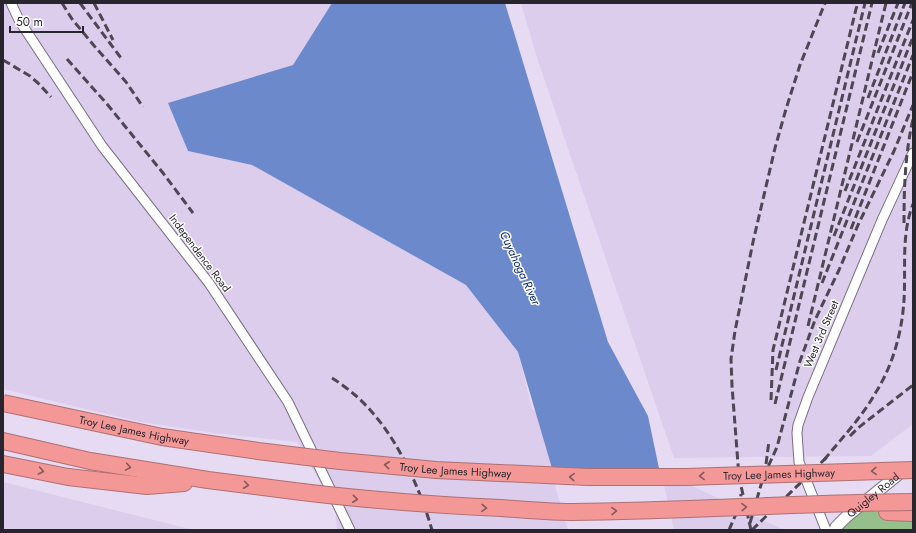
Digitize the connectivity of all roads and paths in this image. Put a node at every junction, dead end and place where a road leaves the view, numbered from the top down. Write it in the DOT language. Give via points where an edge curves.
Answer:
graph roads {
  1 [pos="11,3"];
  2 [pos="913,153"];
  3 [pos="3,403"];
  4 [pos="3,441"];
  5 [pos="913,463"];
  6 [pos="3,464"];
  7 [pos="913,470"];
  8 [pos="208,480"];
  9 [pos="913,502"];
  10 [pos="853,503"];
  11 [pos="913,513"];
  12 [pos="350,530"];
  13 [pos="826,530"];
  14 [pos="835,530"];
  1 -- 12 [label="street, Independence Road" via="102,146 208,283 288,402"];
  2 -- 13 [label="street, West 3rd Street" via="882,220 798,425 799,462"];
  7 -- 3 [label="highway, Troy Lee James Highway, one-way, bridge" via="685,477 596,477 436,470 258,451 162,437"];
  4 -- 8 [label="highway, one-way" via="90,460"];
  5 -- 14 [label="street, Quigley Road" via="846,517"];
  6 -- 8 [label="highway, one-way" via="68,476 147,486"];
  8 -- 10 [label="highway, one-way, bridge" via="356,499 570,512"];
  9 -- 10 [label="highway, bridge"];
  10 -- 11 [label="highway, bridge" via="887,512"];
}
